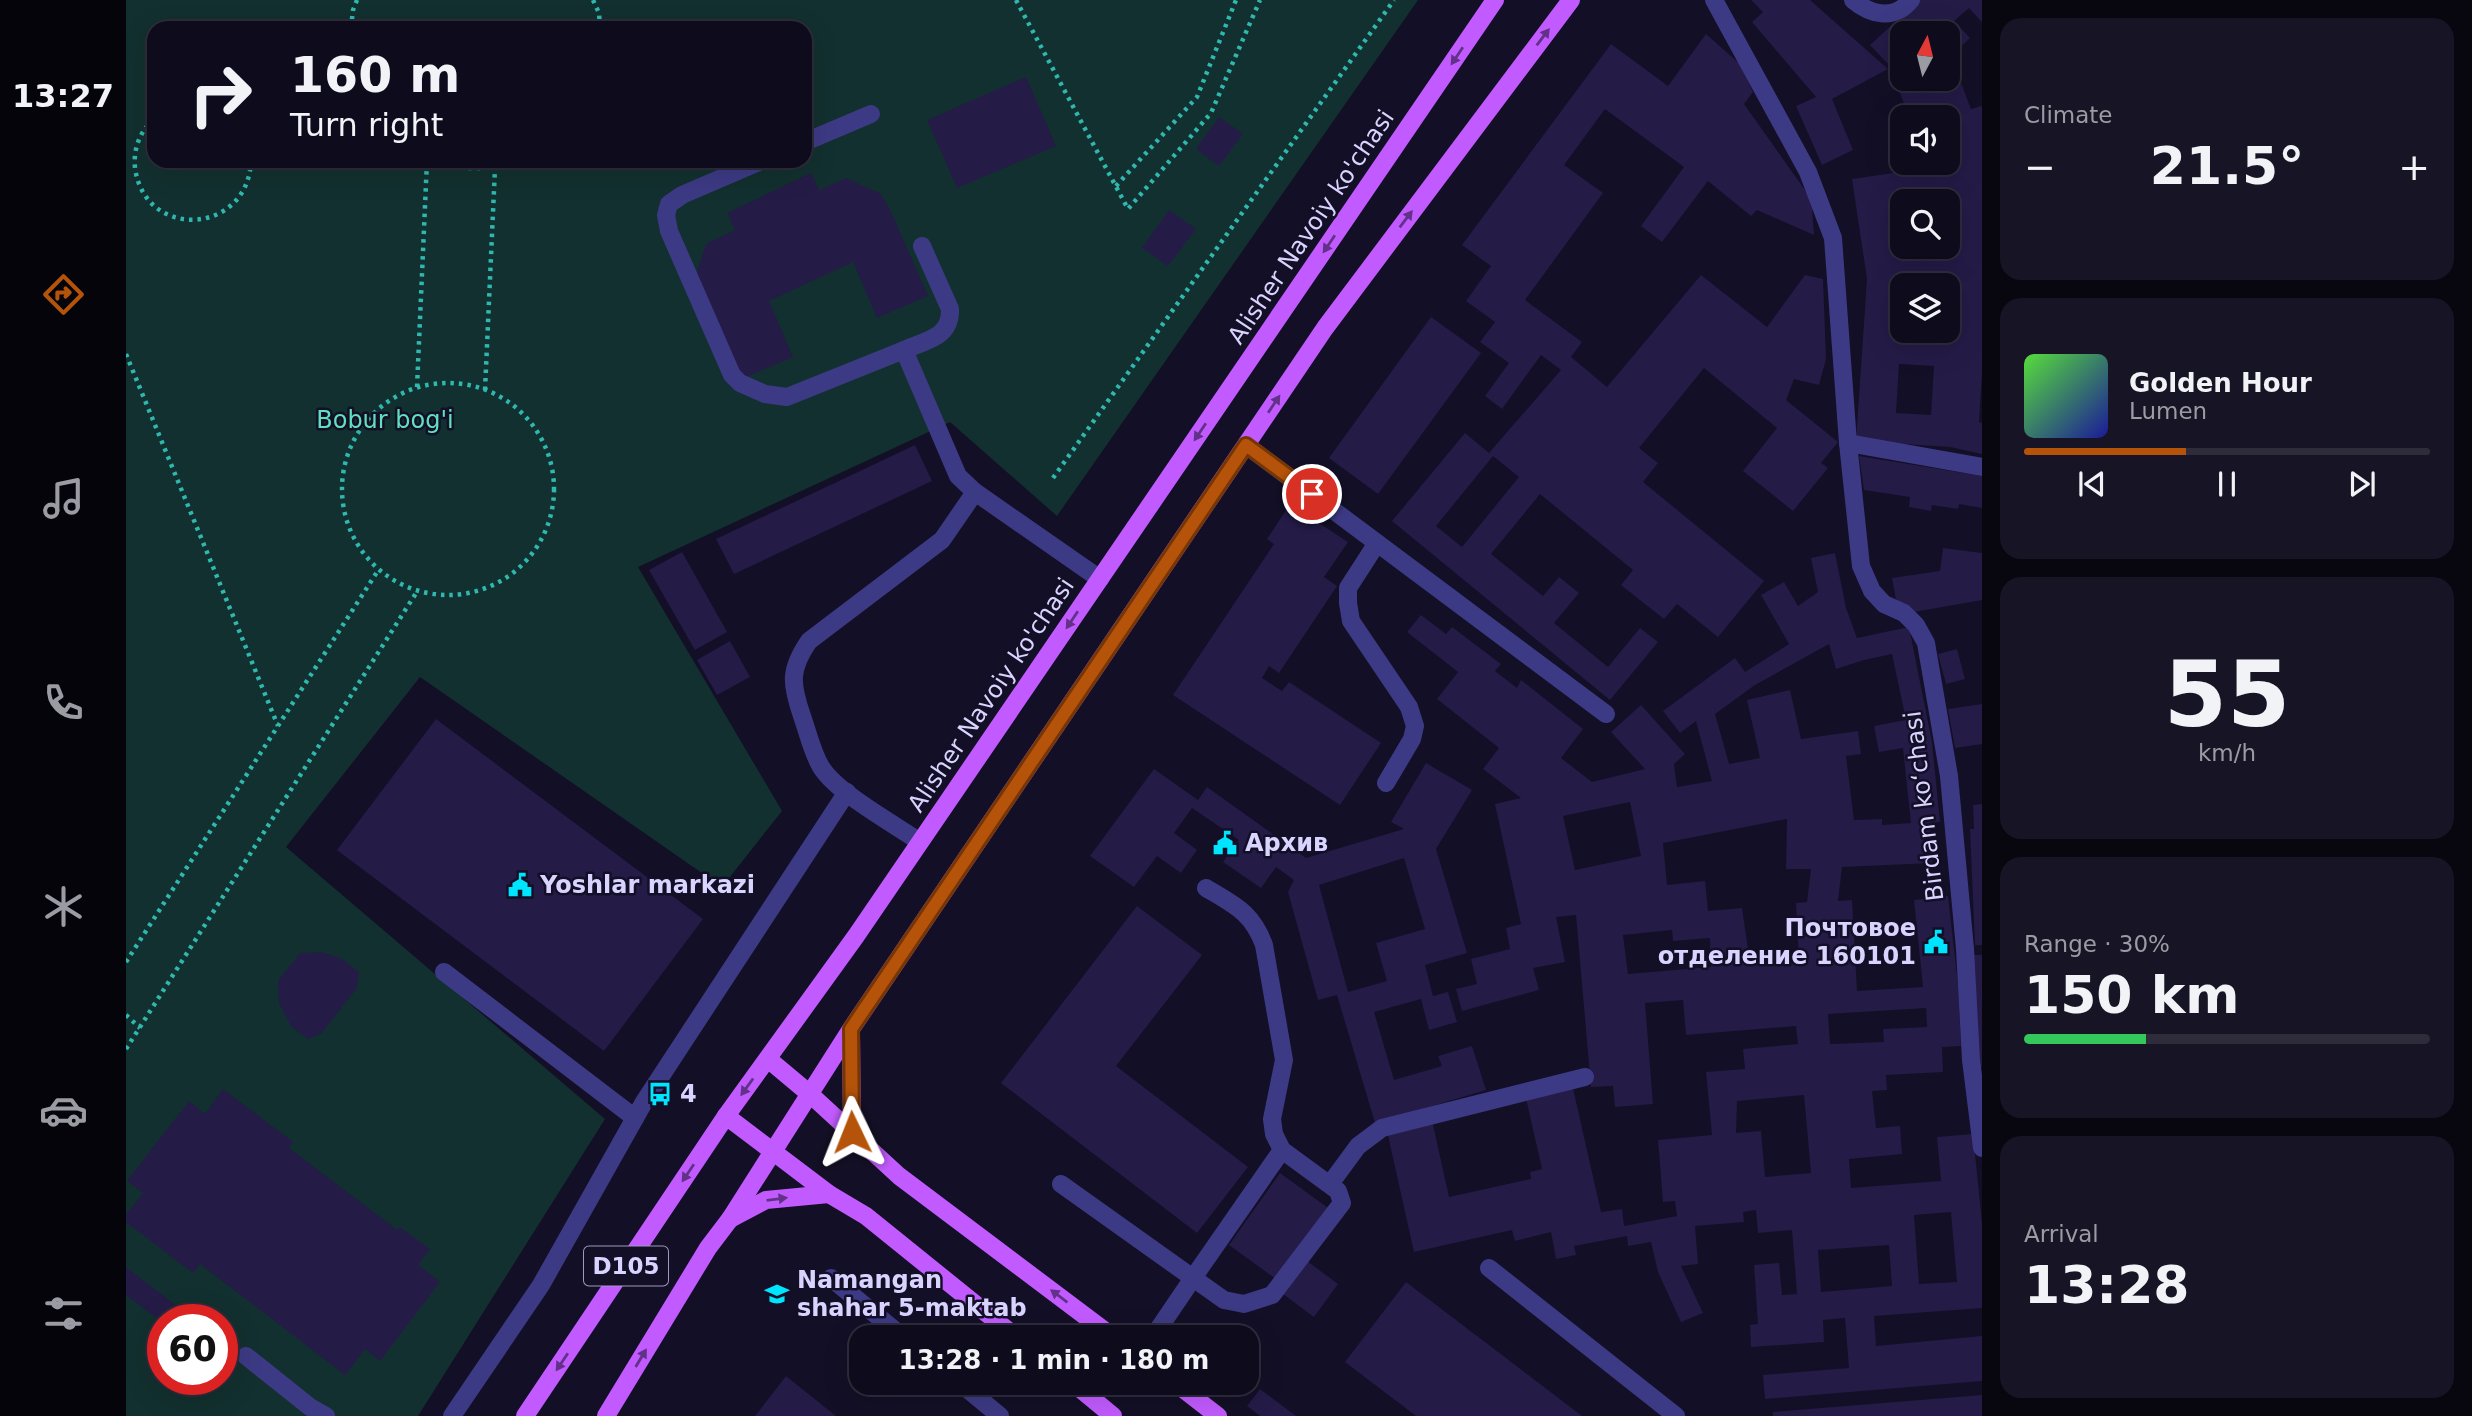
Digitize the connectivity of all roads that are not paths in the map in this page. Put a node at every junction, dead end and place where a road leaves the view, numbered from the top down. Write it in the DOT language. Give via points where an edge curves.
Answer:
graph roads {
  1 [pos="1495,0"];
  2 [pos="1714,0"];
  3 [pos="1853,0"];
  4 [pos="1911,0"];
  5 [pos="1568,2"];
  6 [pos="871,114"];
  7 [pos="812,139"];
  8 [pos="745,168"];
  9 [pos="922,246"];
  10 [pos="904,350"];
  11 [pos="1848,443"];
  12 [pos="1246,445"];
  13 [pos="1982,467"];
  14 [pos="975,492"];
  15 [pos="1377,543"];
  16 [pos="1100,579"];
  17 [pos="1606,714"];
  18 [pos="1386,783"];
  19 [pos="847,792"];
  20 [pos="920,842"];
  21 [pos="1206,888"];
  22 [pos="1973,949"];
  23 [pos="444,972"];
  24 [pos="851,1029"];
  25 [pos="768,1059"];
  26 [pos="1585,1077"];
  27 [pos="811,1095"];
  28 [pos="726,1116"];
  29 [pos="635,1118"];
  30 [pos="852,1132"];
  31 [pos="1982,1149"];
  32 [pos="1282,1150"];
  33 [pos="772,1151"];
  34 [pos="1061,1184"];
  35 [pos="1330,1184"];
  36 [pos="829,1194"];
  37 [pos="730,1219"];
  38 [pos="1489,1268"];
  39 [pos="831,1278"];
  40 [pos="1193,1278"];
  41 [pos="888,1325"];
  42 [pos="1001,1325"];
  43 [pos="1098,1325"];
  44 [pos="1161,1325"];
  45 [pos="246,1356"];
  46 [pos="975,1395"];
  47 [pos="1088,1395"];
  48 [pos="1191,1395"];
  49 [pos="326,1416"];
  50 [pos="452,1416"];
  51 [pos="525,1416"];
  52 [pos="606,1416"];
  53 [pos="1000,1416"];
  54 [pos="1113,1416"];
  55 [pos="1218,1416"];
  56 [pos="1676,1416"];
  1 -- 16 [label="main road, Alisher Navoiy ko'chasi, one-way"];
  2 -- 11 [label="street, Birdam koʻchasi" via="1808,172 1833,238"];
  3 -- 4 [label="street" via="1872,12 1886,14 1903,9"];
  12 -- 5 [label="main road, one-way" via="1325,328"];
  6 -- 7 [label="street"];
  8 -- 10 [label="street" via="682,195 669,204 666,215 732,375 765,394 788,397"];
  9 -- 10 [label="street" via="950,309 950,320 938,335"];
  10 -- 14 [label="street" via="958,476"];
  11 -- 13 [label="street"];
  11 -- 22 [label="street, Birdam koʻchasi" via="1861,566 1872,592 1904,613 1926,643"];
  12 -- 15 [label="street"];
  12 -- 24 [label="main road"];
  14 -- 16 [label="street"];
  14 -- 19 [label="street" via="942,540 809,641 798,657 792,678 795,696 814,751 821,767"];
  15 -- 17 [label="street"];
  15 -- 18 [label="street" via="1348,588 1348,603 1351,621 1409,708 1415,726"];
  16 -- 20 [label="main road, Alisher Navoiy ko'chasi, one-way"];
  19 -- 20 [label="street"];
  19 -- 29 [label="street"];
  20 -- 25 [label="main road, Alisher Navoiy ko'chasi"];
  21 -- 32 [label="street" via="1246,913 1264,944 1284,1060 1272,1119"];
  22 -- 31 [label="street, Birdam koʻchasi" via="1970,1060"];
  23 -- 29 [label="street"];
  24 -- 27 [label="main road"];
  24 -- 30 [label="main road"];
  25 -- 27 [label="main road"];
  25 -- 28 [label="main road, Alisher Navoiy ko'chasi / D105, one-way"];
  26 -- 35 [label="street" via="1382,1128 1358,1146"];
  27 -- 30 [label="main road"];
  27 -- 33 [label="main road"];
  28 -- 33 [label="main road"];
  28 -- 51 [label="main road, Alisher Navoiy ko'chasi / D105, one-way"];
  29 -- 50 [label="street" via="541,1285"];
  43 -- 30 [label="main road, one-way" via="899,1176"];
  32 -- 35 [label="street"];
  32 -- 40 [label="street"];
  33 -- 36 [label="main road"];
  33 -- 37 [label="main road, D105"];
  34 -- 40 [label="street"];
  35 -- 40 [label="street" via="1342,1203 1272,1295 1244,1304 1224,1300"];
  37 -- 36 [label="main road, one-way" via="766,1200"];
  36 -- 42 [label="main road" via="866,1216"];
  52 -- 37 [label="main road, D105, one-way"];
  38 -- 56 [label="street"];
  39 -- 41 [label="street"];
  40 -- 44 [label="street"];
  45 -- 49 [label="street"];
  46 -- 53 [label="street"];
  47 -- 54 [label="main road"];
  48 -- 55 [label="main road"];
}
